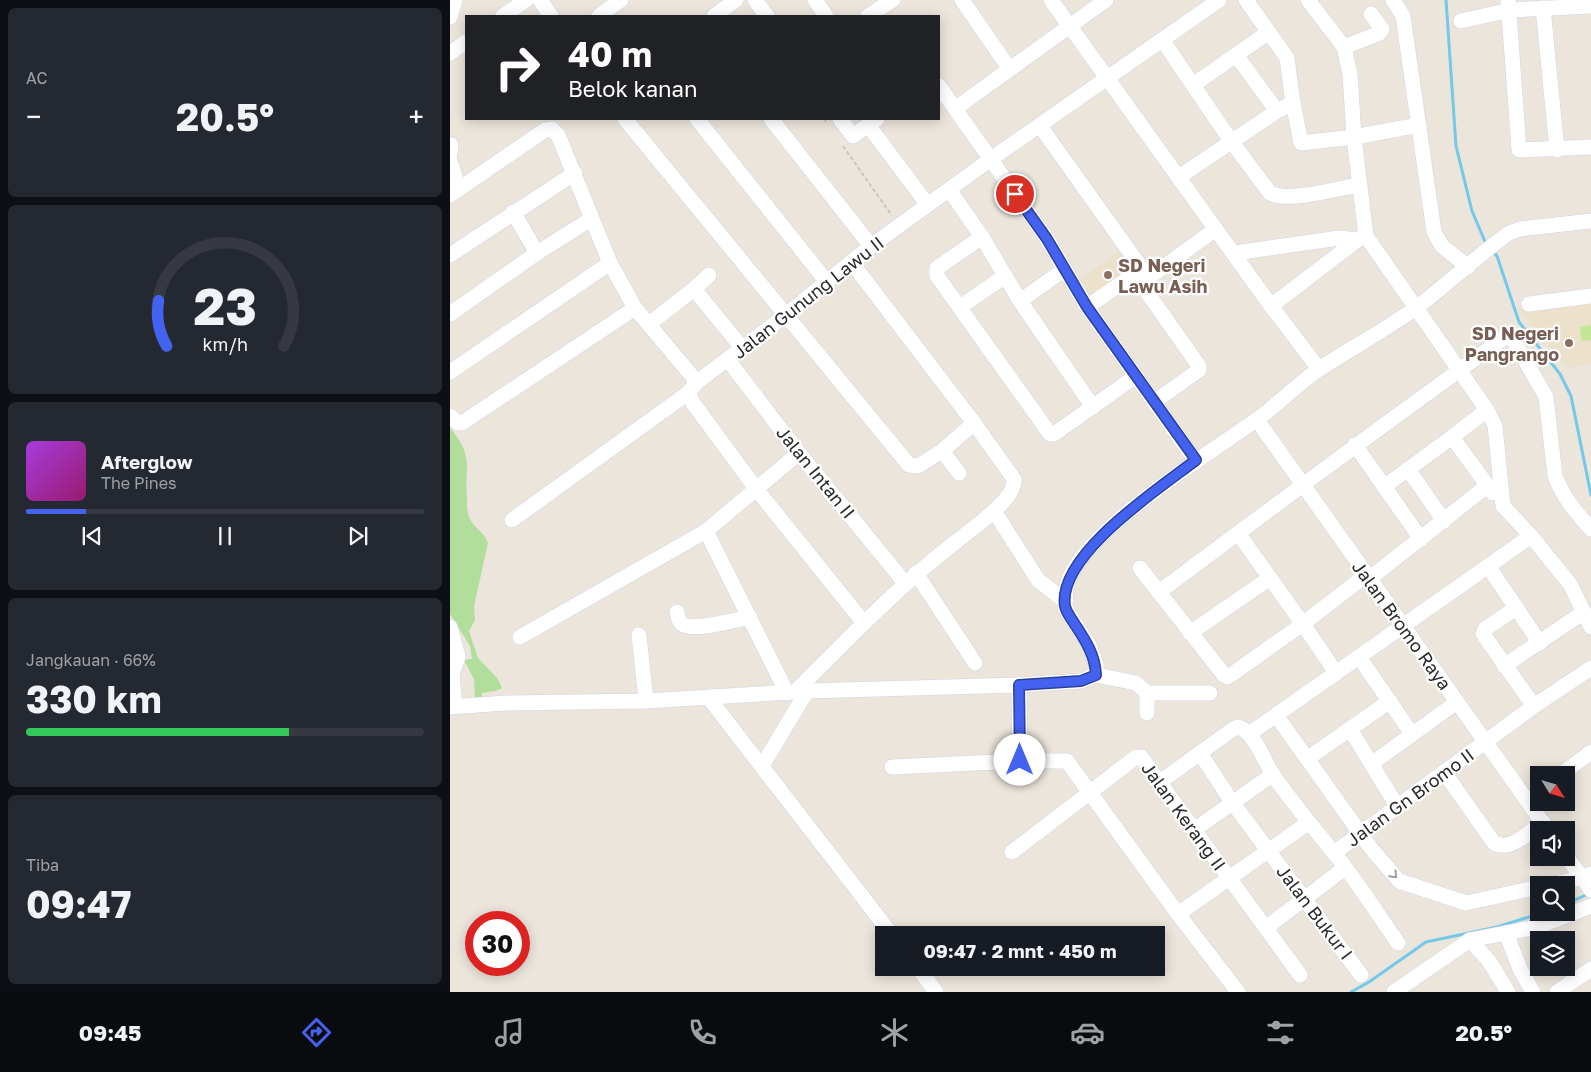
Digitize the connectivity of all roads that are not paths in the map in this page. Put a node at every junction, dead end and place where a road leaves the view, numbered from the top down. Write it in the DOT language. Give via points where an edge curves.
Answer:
graph roads {
  1 [pos="455,0"];
  2 [pos="526,0"];
  3 [pos="540,0"];
  4 [pos="621,0"];
  5 [pos="736,0"];
  6 [pos="755,0"];
  7 [pos="815,0"];
  8 [pos="962,0"];
  9 [pos="1051,0"];
  10 [pos="1106,0"];
  11 [pos="1219,0"];
  12 [pos="1246,0"];
  13 [pos="1393,0"];
  14 [pos="1312,1"];
  15 [pos="888,5"];
  16 [pos="1509,5"];
  17 [pos="1591,6"];
  18 [pos="1543,8"];
  19 [pos="1371,14"];
  20 [pos="504,15"];
  21 [pos="550,15"];
  22 [pos="600,15"];
  23 [pos="715,15"];
  24 [pos="766,15"];
  25 [pos="825,15"];
  26 [pos="870,15"];
  27 [pos="450,16"];
  28 [pos="1461,20"];
  29 [pos="1070,27"];
  30 [pos="1269,32"];
  31 [pos="1163,41"];
  32 [pos="465,43"];
  33 [pos="1344,47"];
  34 [pos="450,53"];
  35 [pos="1236,56"];
  36 [pos="1010,68"];
  37 [pos="1108,80"];
  38 [pos="1193,85"];
  39 [pos="940,87"];
  40 [pos="1293,103"];
  41 [pos="956,108"];
  42 [pos="1277,111"];
  43 [pos="626,120"];
  44 [pos="698,120"];
  45 [pos="772,120"];
  46 [pos="835,122"];
  47 [pos="873,122"];
  48 [pos="1419,125"];
  49 [pos="1040,126"];
  50 [pos="1354,137"];
  51 [pos="1231,141"];
  52 [pos="1591,147"];
  53 [pos="1557,150"];
  54 [pos="991,159"];
  55 [pos="450,161"];
  56 [pos="575,173"];
  57 [pos="1179,177"];
  58 [pos="1359,185"];
  59 [pos="950,191"];
  60 [pos="455,192"];
  61 [pos="928,205"];
  62 [pos="512,212"];
  63 [pos="591,220"];
  64 [pos="1591,221"];
  65 [pos="1216,229"];
  66 [pos="982,237"];
  67 [pos="1361,238"];
  68 [pos="871,246"];
  69 [pos="537,253"];
  70 [pos="1235,253"];
  71 [pos="450,254"];
  72 [pos="610,263"];
  73 [pos="852,263"];
  74 [pos="1468,267"];
  75 [pos="1065,269"];
  76 [pos="709,275"];
  77 [pos="1005,276"];
  78 [pos="1143,277"];
  79 [pos="827,282"];
  80 [pos="694,289"];
  81 [pos="1591,296"];
  82 [pos="1020,301"];
  83 [pos="1529,304"];
  84 [pos="1270,306"];
  85 [pos="960,307"];
  86 [pos="1087,307"];
  87 [pos="635,308"];
  88 [pos="1416,308"];
  89 [pos="450,314"];
  90 [pos="786,315"];
  91 [pos="649,324"];
  92 [pos="743,349"];
  93 [pos="728,360"];
  94 [pos="1319,369"];
  95 [pos="1460,369"];
  96 [pos="450,372"];
  97 [pos="1136,376"];
  98 [pos="693,388"];
  99 [pos="1154,402"];
  100 [pos="1093,407"];
  101 [pos="1487,410"];
  102 [pos="450,416"];
  103 [pos="1256,420"];
  104 [pos="974,423"];
  105 [pos="1452,437"];
  106 [pos="1354,445"];
  107 [pos="942,451"];
  108 [pos="799,453"];
  109 [pos="1196,460"];
  110 [pos="1408,469"];
  111 [pos="960,473"];
  112 [pos="1304,486"];
  113 [pos="1487,486"];
  114 [pos="1384,487"];
  115 [pos="757,490"];
  116 [pos="1503,506"];
  117 [pos="994,511"];
  118 [pos="512,520"];
  119 [pos="1444,521"];
  120 [pos="1591,529"];
  121 [pos="706,531"];
  122 [pos="1238,533"];
  123 [pos="1531,536"];
  124 [pos="1421,539"];
  125 [pos="1488,566"];
  126 [pos="1140,568"];
  127 [pos="1368,577"];
  128 [pos="911,578"];
  129 [pos="1270,578"];
  130 [pos="1159,592"];
  131 [pos="1065,601"];
  132 [pos="1516,608"];
  133 [pos="677,612"];
  134 [pos="1584,612"];
  135 [pos="750,617"];
  136 [pos="864,623"];
  137 [pos="1304,623"];
  138 [pos="1403,626"];
  139 [pos="450,627"];
  140 [pos="1591,627"];
  141 [pos="1190,633"];
  142 [pos="639,635"];
  143 [pos="520,638"];
  144 [pos="1540,643"];
  145 [pos="1359,657"];
  146 [pos="975,663"];
  147 [pos="1504,666"];
  148 [pos="1591,668"];
  149 [pos="451,673"];
  150 [pos="1336,673"];
  151 [pos="1096,675"];
  152 [pos="1019,685"];
  153 [pos="796,692"];
  154 [pos="1147,693"];
  155 [pos="1210,694"];
  156 [pos="708,697"];
  157 [pos="646,701"];
  158 [pos="1390,701"];
  159 [pos="1457,702"];
  160 [pos="452,706"];
  161 [pos="1534,706"];
  162 [pos="1147,713"];
  163 [pos="1276,715"];
  164 [pos="1350,729"];
  165 [pos="1249,734"];
  166 [pos="1412,734"];
  167 [pos="1486,742"];
  168 [pos="1200,754"];
  169 [pos="1590,754"];
  170 [pos="1307,759"];
  171 [pos="1020,760"];
  172 [pos="1371,764"];
  173 [pos="762,766"];
  174 [pos="1573,766"];
  175 [pos="892,767"];
  176 [pos="1444,772"];
  177 [pos="1273,774"];
  178 [pos="1160,782"];
  179 [pos="1090,791"];
  180 [pos="1530,792"];
  181 [pos="1232,802"];
  182 [pos="1397,806"];
  183 [pos="1308,823"];
  184 [pos="1194,830"];
  185 [pos="1362,835"];
  186 [pos="1530,835"];
  187 [pos="1268,850"];
  188 [pos="1012,852"];
  189 [pos="1334,853"];
  190 [pos="1574,866"];
  191 [pos="1346,868"];
  192 [pos="1229,877"];
  193 [pos="1587,881"];
  194 [pos="1530,890"];
  195 [pos="1304,898"];
  196 [pos="1591,906"];
  197 [pos="1178,914"];
  198 [pos="885,926"];
  199 [pos="1267,927"];
  200 [pos="1506,933"];
  201 [pos="1470,940"];
  202 [pos="1398,943"];
  203 [pos="1591,970"];
  204 [pos="1300,975"];
  205 [pos="1362,975"];
  206 [pos="924,976"];
  207 [pos="936,992"];
  208 [pos="1238,992"];
  209 [pos="1394,992"];
  210 [pos="1508,992"];
  211 [pos="1534,992"];
  212 [pos="1557,992"];
  1 -- 27 [label="street"];
  2 -- 20 [label="street"];
  3 -- 21 [label="street"];
  4 -- 22 [label="street"];
  5 -- 23 [label="street"];
  6 -- 24 [label="street"];
  7 -- 25 [label="street"];
  8 -- 36 [label="street"];
  9 -- 29 [label="street"];
  10 -- 29 [label="street"];
  11 -- 31 [label="street, Jalan Gunung Lawu II"];
  12 -- 30 [label="street"];
  13 -- 48 [label="street" via="1403,16"];
  14 -- 33 [label="street"];
  15 -- 26 [label="street"];
  16 -- 18 [label="street"];
  16 -- 28 [label="street"];
  16 -- 53 [label="street" via="1519,150"];
  17 -- 18 [label="street"];
  18 -- 53 [label="street"];
  19 -- 33 [label="street" via="1382,29 1380,33"];
  29 -- 36 [label="street"];
  29 -- 37 [label="street"];
  30 -- 35 [label="street"];
  30 -- 40 [label="street" via="1287,58"];
  31 -- 37 [label="street, Jalan Gunung Lawu II"];
  31 -- 38 [label="street"];
  32 -- 34 [label="street"];
  33 -- 50 [label="street" via="1350,74"];
  35 -- 38 [label="street"];
  35 -- 42 [label="street"];
  36 -- 41 [label="street"];
  37 -- 49 [label="street, Jalan Gunung Lawu II"];
  37 -- 57 [label="street"];
  38 -- 51 [label="street"];
  39 -- 41 [label="street"];
  40 -- 42 [label="street"];
  40 -- 50 [label="street" via="1301,143"];
  41 -- 54 [label="street"];
  42 -- 51 [label="street"];
  43 -- 90 [label="street"];
  44 -- 79 [label="street"];
  45 -- 68 [label="street"];
  46 -- 47 [label="street" via="853,136"];
  47 -- 61 [label="street"];
  48 -- 50 [label="street"];
  48 -- 74 [label="street" via="1434,232 1442,246"];
  49 -- 54 [label="street, Jalan Gunung Lawu II"];
  49 -- 78 [label="street"];
  50 -- 58 [label="street"];
  51 -- 57 [label="street"];
  51 -- 58 [label="street" via="1273,194 1290,196"];
  52 -- 53 [label="street"];
  54 -- 59 [label="street, Jalan Gunung Lawu II"];
  54 -- 75 [label="street"];
  55 -- 60 [label="street"];
  56 -- 60 [label="street" via="558,135 549,128"];
  56 -- 62 [label="street"];
  56 -- 63 [label="street"];
  57 -- 65 [label="street"];
  58 -- 67 [label="street"];
  59 -- 61 [label="street, Jalan Gunung Lawu II"];
  59 -- 66 [label="street"];
  61 -- 68 [label="street, Jalan Gunung Lawu II"];
  62 -- 69 [label="street"];
  62 -- 71 [label="street"];
  63 -- 69 [label="street"];
  63 -- 72 [label="street"];
  64 -- 74 [label="street" via="1520,228 1497,241"];
  65 -- 70 [label="street"];
  65 -- 78 [label="street"];
  66 -- 77 [label="street"];
  66 -- 85 [label="street" via="936,272"];
  67 -- 70 [label="street" via="1339,238"];
  67 -- 84 [label="street"];
  67 -- 88 [label="street"];
  68 -- 73 [label="street, Jalan Gunung Lawu II"];
  69 -- 89 [label="street"];
  70 -- 84 [label="street"];
  72 -- 87 [label="street"];
  72 -- 96 [label="street"];
  73 -- 79 [label="street, Jalan Gunung Lawu II"];
  73 -- 104 [label="street"];
  74 -- 88 [label="street"];
  75 -- 82 [label="street"];
  75 -- 86 [label="street"];
  76 -- 80 [label="street"];
  77 -- 82 [label="street"];
  77 -- 85 [label="street"];
  78 -- 86 [label="street"];
  78 -- 99 [label="street" via="1199,366 1199,370"];
  79 -- 90 [label="street, Jalan Gunung Lawu II"];
  80 -- 91 [label="street"];
  80 -- 92 [label="street"];
  81 -- 83 [label="street"];
  82 -- 100 [label="street"];
  84 -- 94 [label="street"];
  85 -- 100 [label="street" via="1050,434"];
  86 -- 97 [label="street"];
  87 -- 91 [label="street"];
  87 -- 102 [label="street" via="462,423"];
  88 -- 94 [label="street"];
  88 -- 95 [label="street"];
  90 -- 92 [label="street, Jalan Gunung Lawu II"];
  90 -- 107 [label="street" via="909,465 918,466"];
  91 -- 98 [label="street"];
  92 -- 93 [label="street, Jalan Gunung Lawu II"];
  93 -- 98 [label="street, Jalan Gunung Lawu II"];
  93 -- 108 [label="street, Jalan Intan II"];
  94 -- 103 [label="street"];
  95 -- 101 [label="street"];
  95 -- 106 [label="street"];
  95 -- 120 [label="street" via="1510,337 1546,397 1554,476 1558,486"];
  97 -- 99 [label="street"];
  97 -- 100 [label="street"];
  98 -- 115 [label="street" via="693,403"];
  98 -- 118 [label="street, Jalan Gunung Lawu II"];
  99 -- 109 [label="street"];
  101 -- 105 [label="street"];
  101 -- 116 [label="street" via="1494,426"];
  103 -- 109 [label="street"];
  103 -- 112 [label="street, Jalan Bromo Raya"];
  104 -- 107 [label="street"];
  104 -- 117 [label="street" via="1014,479 1013,490"];
  105 -- 110 [label="street"];
  105 -- 113 [label="street"];
  106 -- 112 [label="street"];
  106 -- 114 [label="street"];
  107 -- 111 [label="street"];
  108 -- 115 [label="street"];
  108 -- 128 [label="street, Jalan Intan II"];
  109 -- 131 [label="street" via="1108,529 1088,550 1067,584"];
  110 -- 114 [label="street"];
  110 -- 119 [label="street"];
  112 -- 122 [label="street"];
  112 -- 127 [label="street, Jalan Bromo Raya"];
  113 -- 116 [label="street"];
  113 -- 119 [label="street"];
  114 -- 124 [label="street"];
  115 -- 121 [label="street"];
  115 -- 136 [label="street"];
  116 -- 123 [label="street"];
  117 -- 128 [label="street"];
  117 -- 131 [label="street" via="1038,580"];
  119 -- 124 [label="street"];
  121 -- 135 [label="street"];
  121 -- 143 [label="street"];
  122 -- 129 [label="street"];
  122 -- 130 [label="street"];
  123 -- 125 [label="street"];
  123 -- 134 [label="street" via="1570,584"];
  124 -- 127 [label="street"];
  125 -- 132 [label="street"];
  125 -- 138 [label="street"];
  126 -- 130 [label="street"];
  127 -- 137 [label="street"];
  127 -- 138 [label="street, Jalan Bromo Raya"];
  128 -- 136 [label="street"];
  128 -- 146 [label="street, Jalan Intan II"];
  129 -- 137 [label="street"];
  129 -- 141 [label="street"];
  130 -- 141 [label="street"];
  131 -- 151 [label="street" via="1065,608 1094,656"];
  132 -- 144 [label="street"];
  132 -- 147 [label="street" via="1483,632"];
  133 -- 135 [label="street" via="680,622 686,626"];
  134 -- 140 [label="street"];
  134 -- 144 [label="street"];
  135 -- 153 [label="street"];
  136 -- 153 [label="street"];
  137 -- 141 [label="street" via="1228,677"];
  137 -- 150 [label="street"];
  138 -- 145 [label="street"];
  138 -- 159 [label="street, Jalan Bromo Raya"];
  139 -- 149 [label="street" via="458,657"];
  142 -- 157 [label="street"];
  144 -- 147 [label="street"];
  145 -- 150 [label="street"];
  145 -- 158 [label="street"];
  147 -- 161 [label="street"];
  148 -- 161 [label="street, Jalan Gn Bromo II"];
  149 -- 160 [label="street"];
  150 -- 163 [label="street"];
  151 -- 152 [label="street" via="1081,681"];
  151 -- 154 [label="street" via="1136,683"];
  152 -- 153 [label="street"];
  152 -- 171 [label="street"];
  153 -- 156 [label="street"];
  153 -- 173 [label="street"];
  154 -- 155 [label="street"];
  154 -- 162 [label="street"];
  156 -- 157 [label="street"];
  156 -- 173 [label="street"];
  157 -- 160 [label="street"];
  158 -- 164 [label="street"];
  158 -- 166 [label="street"];
  159 -- 166 [label="street"];
  159 -- 167 [label="street, Jalan Bromo Raya"];
  161 -- 167 [label="street, Jalan Gn Bromo II"];
  163 -- 165 [label="street"];
  163 -- 170 [label="street"];
  164 -- 170 [label="street"];
  164 -- 172 [label="street"];
  165 -- 168 [label="street" via="1238,727"];
  165 -- 177 [label="street"];
  166 -- 172 [label="street"];
  167 -- 176 [label="street, Jalan Gn Bromo II"];
  167 -- 180 [label="street, Jalan Bromo Raya"];
  168 -- 178 [label="street"];
  168 -- 181 [label="street, Jalan Bukur I"];
  169 -- 174 [label="street"];
  170 -- 185 [label="street"];
  171 -- 175 [label="street"];
  171 -- 179 [label="street" via="1067,761"];
  172 -- 182 [label="street"];
  173 -- 198 [label="street"];
  176 -- 182 [label="street, Jalan Gn Bromo II"];
  176 -- 186 [label="street" via="1494,843 1513,844"];
  177 -- 181 [label="street"];
  177 -- 183 [label="street"];
  178 -- 179 [label="street, Jalan Kerang II" via="1138,756"];
  178 -- 184 [label="street, Jalan Kerang II"];
  179 -- 188 [label="street"];
  179 -- 197 [label="street"];
  181 -- 184 [label="street"];
  181 -- 187 [label="street, Jalan Bukur I"];
  182 -- 185 [label="street, Jalan Gn Bromo II"];
  183 -- 187 [label="street"];
  183 -- 189 [label="street"];
  184 -- 192 [label="street, Jalan Kerang II"];
  185 -- 189 [label="street, Jalan Gn Bromo II"];
  185 -- 194 [label="street, one-way" via="1399,881 1460,903"];
  187 -- 192 [label="street"];
  187 -- 195 [label="street, Jalan Bukur I"];
  189 -- 191 [label="street"];
  190 -- 193 [label="street"];
  191 -- 195 [label="street"];
  191 -- 202 [label="street"];
  192 -- 197 [label="street"];
  192 -- 199 [label="street, Jalan Kerang II"];
  195 -- 199 [label="street"];
  195 -- 205 [label="street, Jalan Bukur I"];
  196 -- 200 [label="street" via="1537,927"];
  197 -- 208 [label="street"];
  199 -- 204 [label="street, Jalan Kerang II"];
  200 -- 201 [label="street"];
  200 -- 211 [label="street" via="1520,969"];
  201 -- 209 [label="street"];
  201 -- 210 [label="street"];
  203 -- 212 [label="street"];
  206 -- 207 [label="street"];
}
